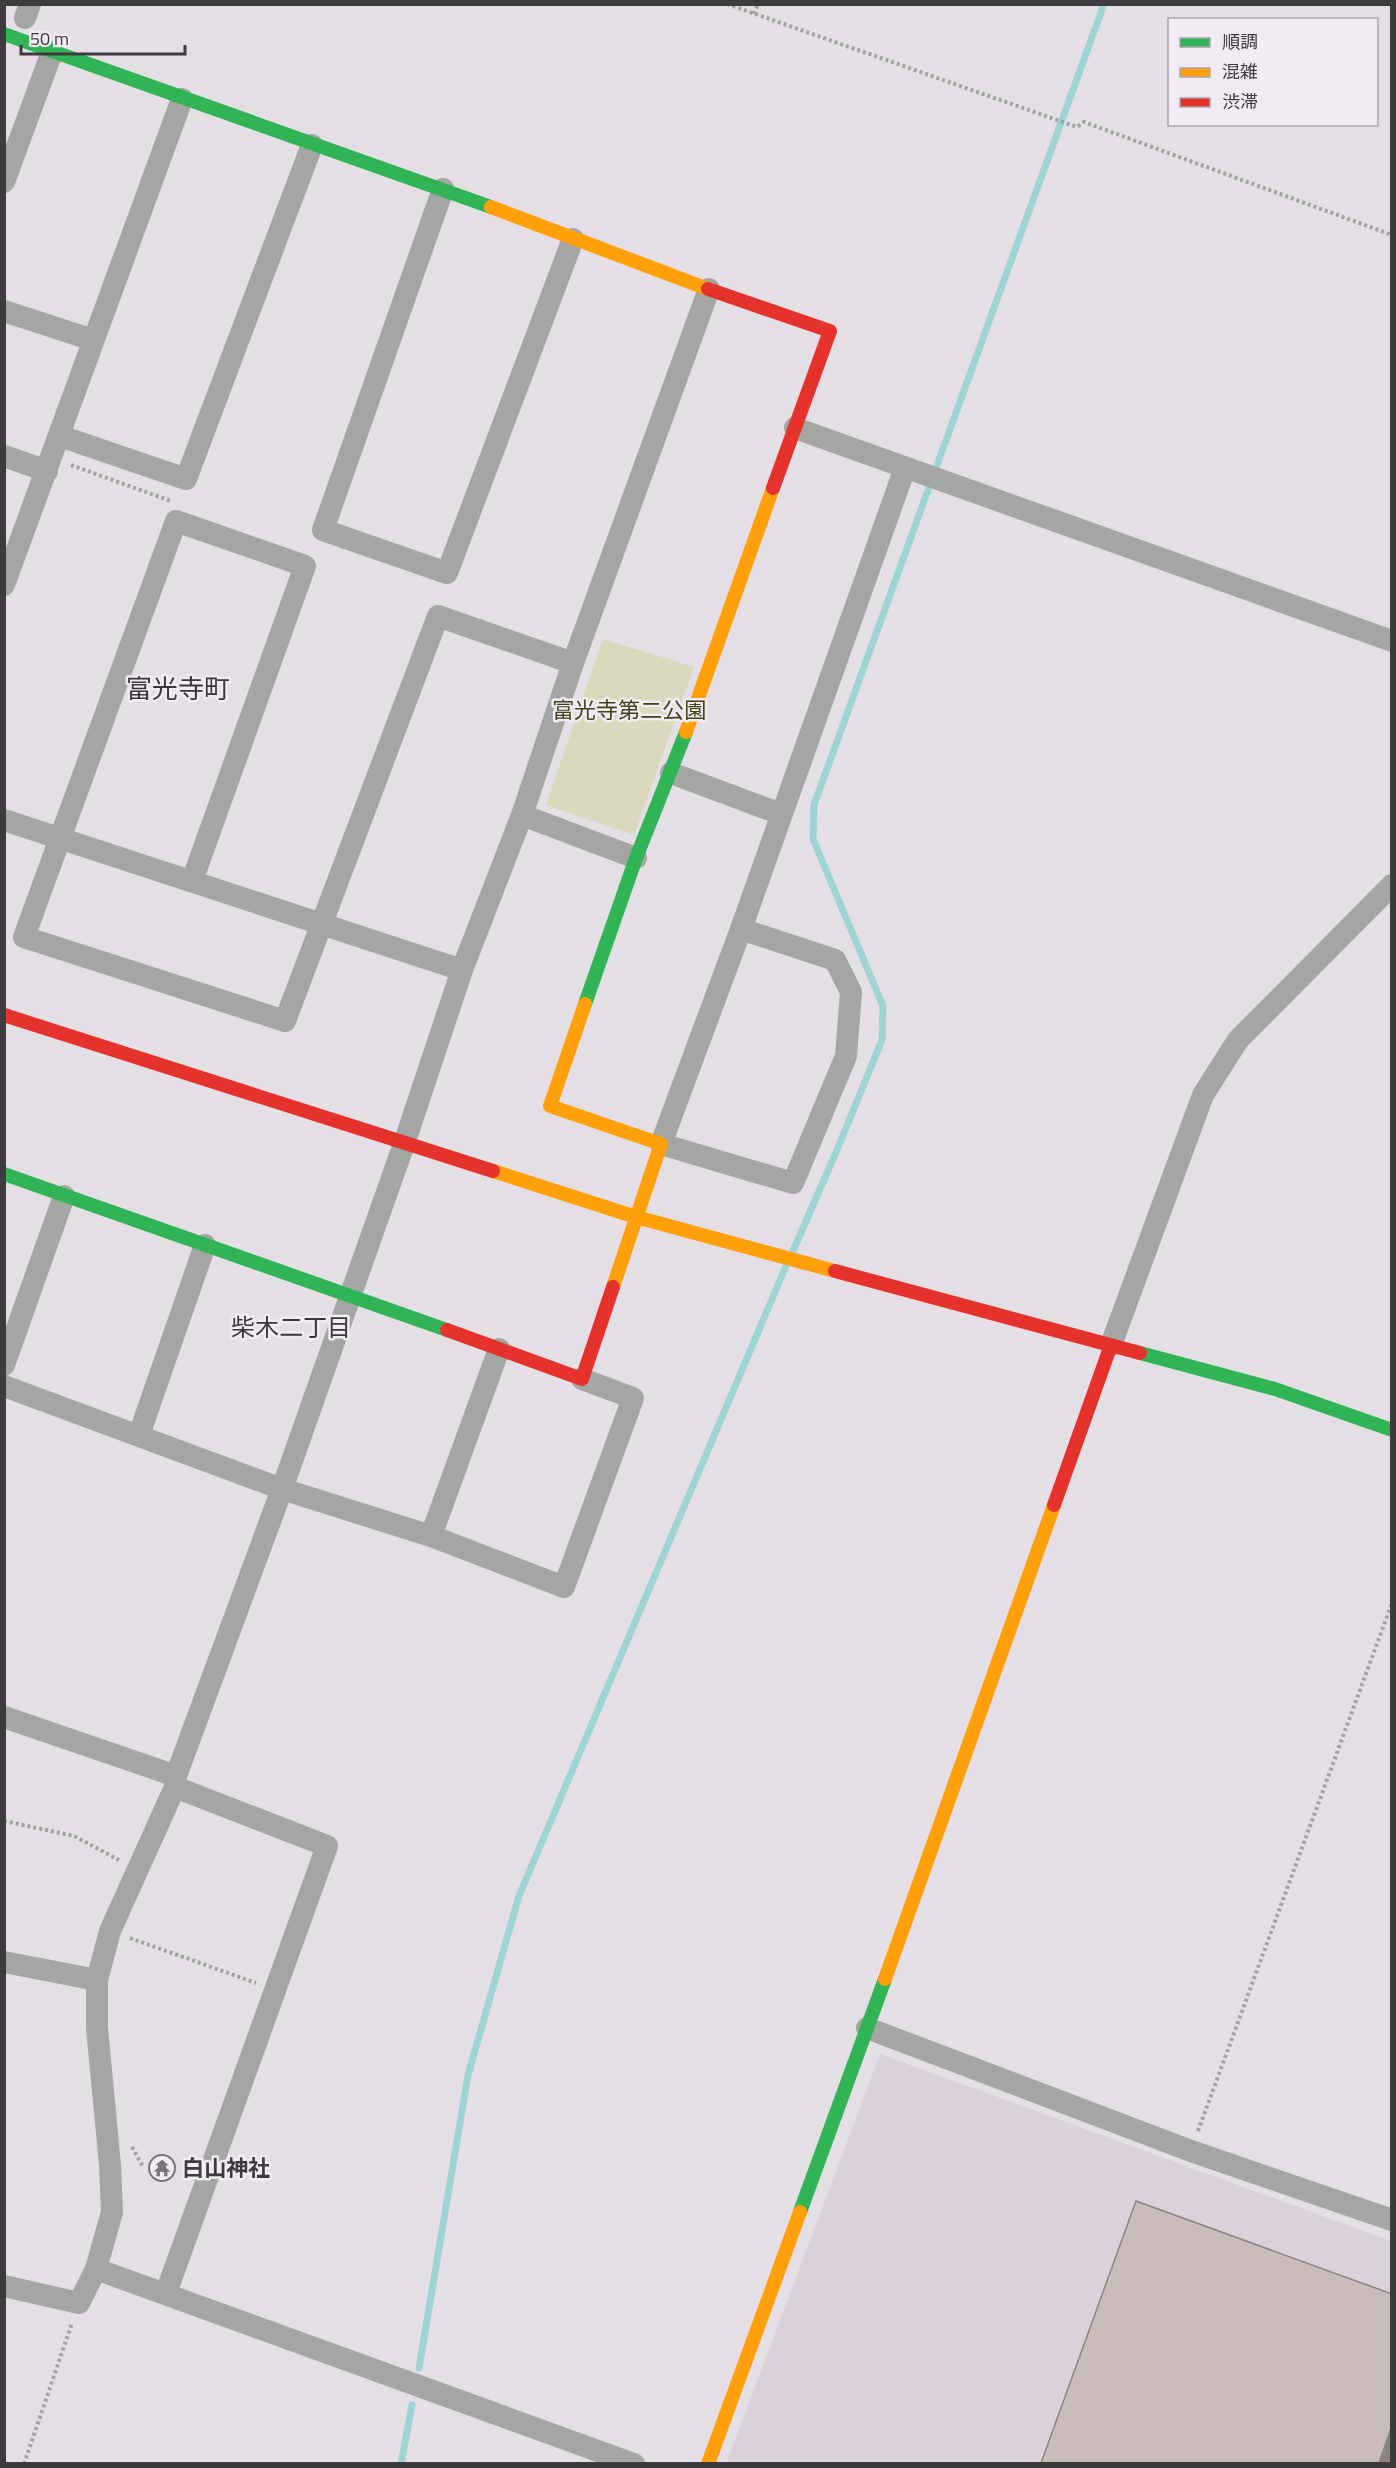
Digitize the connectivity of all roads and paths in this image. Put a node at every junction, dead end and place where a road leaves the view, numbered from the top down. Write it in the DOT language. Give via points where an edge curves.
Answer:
graph roads {
  1 [pos="727,4"];
  2 [pos="758,4"];
  3 [pos="754,14"];
  4 [pos="4,34"];
  5 [pos="52,52"];
  6 [pos="182,99"];
  7 [pos="312,145"];
  8 [pos="4,182"];
  9 [pos="443,189"];
  10 [pos="1392,235"];
  11 [pos="573,239"];
  12 [pos="709,289"];
  13 [pos="4,311"];
  14 [pos="93,340"];
  15 [pos="795,428"];
  16 [pos="60,435"];
  17 [pos="4,456"];
  18 [pos="910,470"];
  19 [pos="47,471"];
  20 [pos="4,585"];
  21 [pos="1392,641"];
  22 [pos="573,663"];
  23 [pos="671,773"];
  24 [pos="522,814"];
  25 [pos="781,814"];
  26 [pos="4,820"];
  27 [pos="60,838"];
  28 [pos="636,858"];
  29 [pos="192,881"];
  30 [pos="1392,885"];
  31 [pos="324,924"];
  32 [pos="741,928"];
  33 [pos="462,970"];
  34 [pos="4,1015"];
  35 [pos="404,1144"];
  36 [pos="661,1144"];
  37 [pos="4,1174"];
  38 [pos="64,1196"];
  39 [pos="636,1217"];
  40 [pos="205,1245"];
  41 [pos="350,1295"];
  42 [pos="1111,1344"];
  43 [pos="499,1349"];
  44 [pos="4,1365"];
  45 [pos="582,1379"];
  46 [pos="4,1386"];
  47 [pos="1392,1430"];
  48 [pos="139,1435"];
  49 [pos="282,1489"];
  50 [pos="431,1536"];
  51 [pos="1392,1603"];
  52 [pos="4,1718"];
  53 [pos="176,1781"];
  54 [pos="4,1821"];
  55 [pos="139,1870"];
  56 [pos="110,1930"];
  57 [pos="4,1962"];
  58 [pos="97,1980"];
  59 [pos="275,1990"];
  60 [pos="867,2028"];
  61 [pos="1191,2151"];
  62 [pos="1392,2220"];
  63 [pos="96,2269"];
  64 [pos="4,2286"];
  65 [pos="166,2293"];
  66 [pos="79,2302"];
  67 [pos="24,2463"];
  68 [pos="633,2463"];
  69 [pos="708,2463"];
  1 -- 3 [label="path"];
  2 -- 3 [label="path"];
  3 -- 10 [label="path" via="1077,127 1084,122"];
  4 -- 5 [label="street"];
  5 -- 6 [label="street"];
  5 -- 8 [label="street"];
  6 -- 7 [label="street"];
  6 -- 14 [label="street"];
  7 -- 9 [label="street"];
  7 -- 16 [label="street" via="186,479"];
  9 -- 11 [label="street"];
  9 -- 11 [label="street" via="323,530 447,573"];
  11 -- 12 [label="street"];
  12 -- 15 [label="street" via="830,331"];
  12 -- 22 [label="street"];
  13 -- 14 [label="street"];
  14 -- 16 [label="street"];
  15 -- 18 [label="street"];
  15 -- 23 [label="street"];
  16 -- 19 [label="street"];
  17 -- 19 [label="street"];
  18 -- 21 [label="street"];
  18 -- 25 [label="street"];
  19 -- 20 [label="street"];
  22 -- 24 [label="street"];
  22 -- 31 [label="street" via="438,616"];
  23 -- 25 [label="street"];
  23 -- 28 [label="street"];
  24 -- 28 [label="street"];
  24 -- 33 [label="street"];
  25 -- 32 [label="street"];
  26 -- 27 [label="street"];
  27 -- 29 [label="street"];
  27 -- 29 [label="street" via="176,522 305,566"];
  27 -- 31 [label="street" via="24,937 36,941 285,1021"];
  28 -- 36 [label="street" via="550,1106"];
  29 -- 31 [label="street"];
  30 -- 42 [label="street" via="1238,1040 1203,1095"];
  31 -- 33 [label="street"];
  32 -- 36 [label="street"];
  32 -- 36 [label="street" via="835,960 851,992 846,1056 793,1183"];
  33 -- 35 [label="street"];
  34 -- 35 [label="street"];
  35 -- 39 [label="street"];
  35 -- 41 [label="street"];
  36 -- 39 [label="street"];
  37 -- 38 [label="street"];
  38 -- 40 [label="street"];
  38 -- 44 [label="street"];
  39 -- 42 [label="street"];
  39 -- 45 [label="street"];
  40 -- 41 [label="street"];
  40 -- 48 [label="street"];
  41 -- 43 [label="street"];
  41 -- 49 [label="street"];
  42 -- 47 [label="street" via="1275,1389"];
  42 -- 60 [label="street"];
  43 -- 45 [label="street"];
  43 -- 50 [label="street"];
  45 -- 50 [label="street" via="633,1398 564,1587"];
  46 -- 48 [label="street"];
  48 -- 49 [label="street"];
  49 -- 50 [label="street"];
  49 -- 53 [label="street"];
  51 -- 61 [label="path"];
  52 -- 53 [label="street"];
  53 -- 55 [label="street"];
  53 -- 59 [label="street" via="327,1846"];
  54 -- 55 [label="path" via="74,1836"];
  55 -- 56 [label="street"];
  56 -- 58 [label="street"];
  56 -- 59 [label="path"];
  57 -- 58 [label="street"];
  58 -- 63 [label="street" via="97,2028 112,2212"];
  59 -- 65 [label="street"];
  60 -- 61 [label="street"];
  60 -- 69 [label="street"];
  61 -- 62 [label="street"];
  63 -- 65 [label="street"];
  63 -- 66 [label="street"];
  64 -- 66 [label="street"];
  65 -- 68 [label="street"];
  66 -- 67 [label="path"];
}
